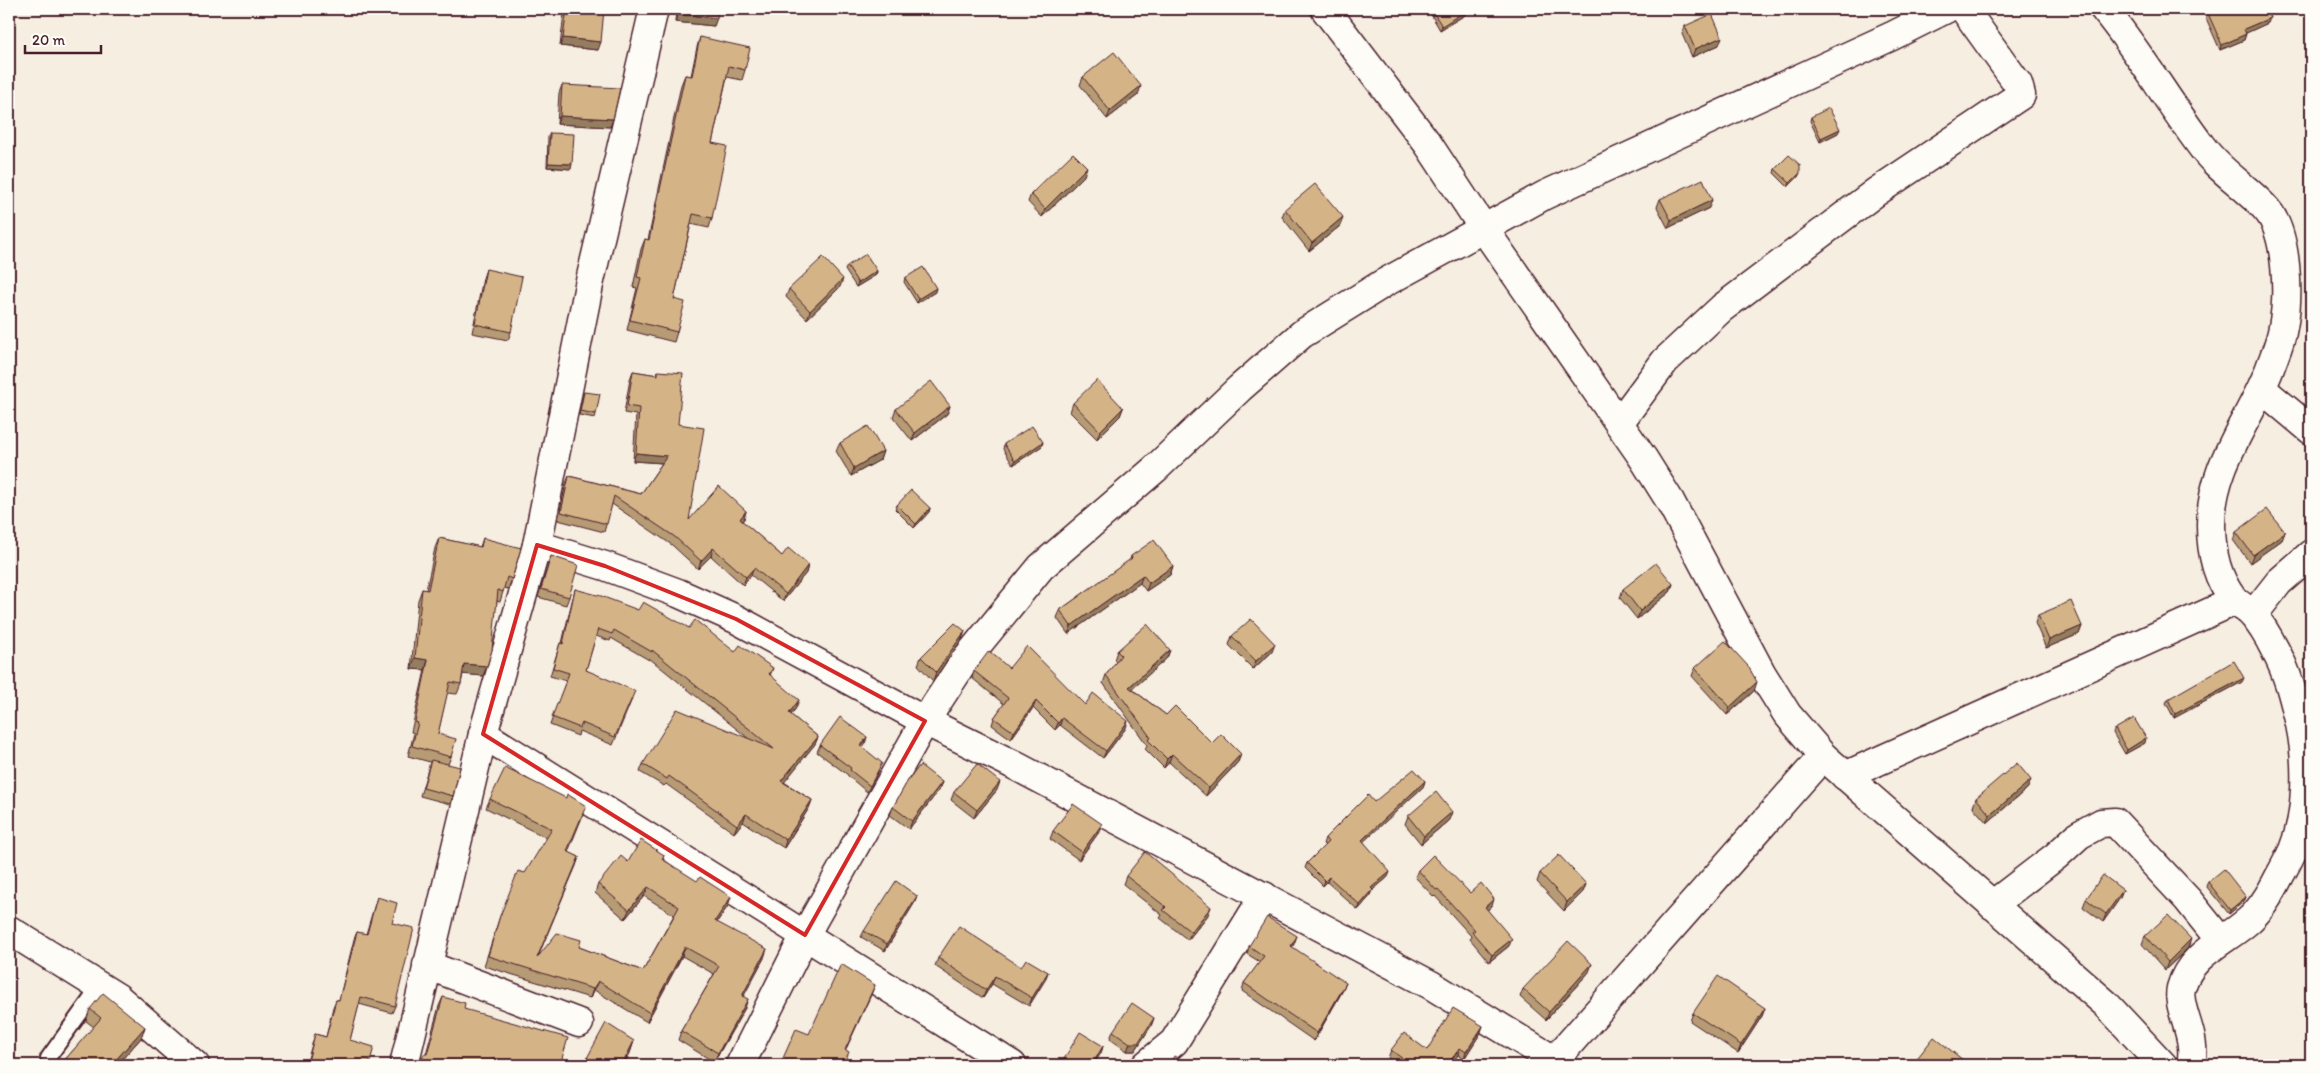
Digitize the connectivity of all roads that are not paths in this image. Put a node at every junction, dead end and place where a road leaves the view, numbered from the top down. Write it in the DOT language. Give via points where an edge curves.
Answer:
graph roads {
  1 [pos="654,9"];
  2 [pos="1325,9"];
  3 [pos="1946,9"];
  4 [pos="1964,9"];
  5 [pos="2104,9"];
  6 [pos="1484,229"];
  7 [pos="2262,389"];
  8 [pos="1619,423"];
  9 [pos="2311,430"];
  10 [pos="537,545"];
  11 [pos="2311,554"];
  12 [pos="2244,608"];
  13 [pos="926,721"];
  14 [pos="483,734"];
  15 [pos="1823,756"];
  16 [pos="1845,776"];
  17 [pos="1264,896"];
  18 [pos="1992,905"];
  19 [pos="9,930"];
  20 [pos="805,935"];
  21 [pos="2220,940"];
  22 [pos="427,965"];
  23 [pos="100,986"];
  24 [pos="579,1023"];
  25 [pos="48,1058"];
  26 [pos="1558,1063"];
  27 [pos="195,1065"];
  28 [pos="404,1065"];
  29 [pos="740,1065"];
  30 [pos="1012,1065"];
  31 [pos="1146,1065"];
  32 [pos="2162,1065"];
  33 [pos="2190,1065"];
  1 -- 10 [label="street" via="589,285"];
  2 -- 6 [label="street" via="1428,144"];
  3 -- 6 [label="street" via="1545,195"];
  4 -- 8 [label="street" via="2018,84 2021,95 1876,192 1722,308 1665,361"];
  5 -- 7 [label="street" via="2210,159 2265,208 2278,227 2286,283 2284,324"];
  6 -- 8 [label="street"];
  6 -- 13 [label="street" via="1384,283 1302,334 1240,388 1155,469 1041,567 966,660"];
  7 -- 9 [label="street"];
  7 -- 12 [label="street" via="2234,436 2211,507 2211,546 2215,564 2220,578"];
  8 -- 15 [label="street" via="1670,501 1762,674 1787,714"];
  10 -- 13 [label="street" via="678,593 736,619"];
  10 -- 14 [label="street"];
  11 -- 12 [label="street"];
  12 -- 16 [label="street"];
  12 -- 21 [label="street" via="2276,652 2290,684 2306,761 2304,806 2294,848 2264,903 2247,921"];
  13 -- 17 [label="street"];
  13 -- 20 [label="street"];
  14 -- 20 [label="street"];
  14 -- 22 [label="street"];
  15 -- 16 [label="street"];
  15 -- 26 [label="street"];
  16 -- 18 [label="street"];
  17 -- 26 [label="street" via="1431,985"];
  17 -- 31 [label="street" via="1174,1042"];
  18 -- 21 [label="street" via="2079,835 2101,823 2115,822 2188,900"];
  18 -- 32 [label="street" via="2106,1004"];
  19 -- 23 [label="street"];
  20 -- 29 [label="street"];
  20 -- 30 [label="street"];
  21 -- 33 [label="street" via="2192,965 2181,989 2180,999 2193,1042"];
  22 -- 24 [label="street"];
  22 -- 28 [label="street"];
  23 -- 25 [label="lane"];
  23 -- 27 [label="street"];
}
